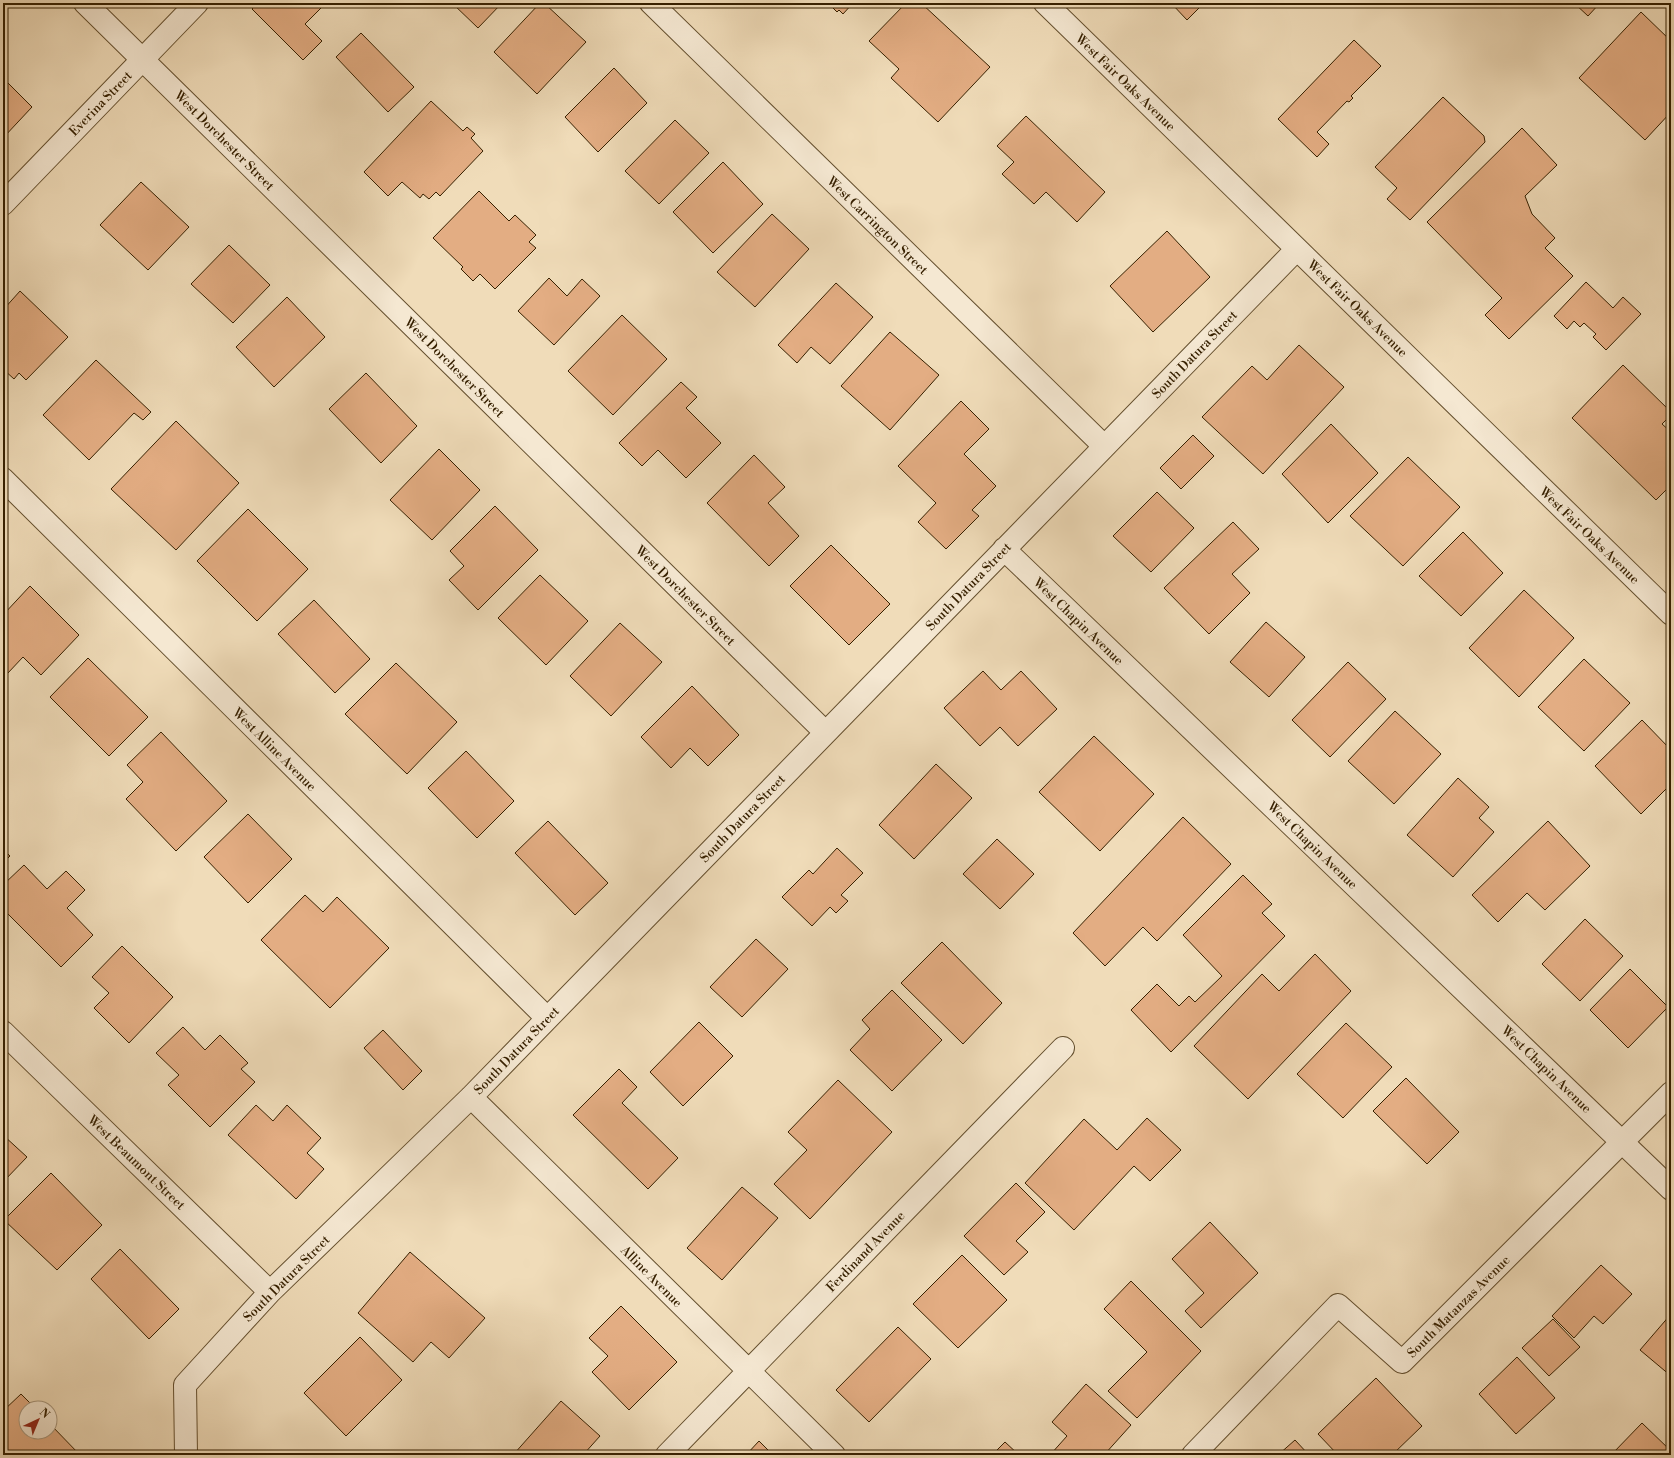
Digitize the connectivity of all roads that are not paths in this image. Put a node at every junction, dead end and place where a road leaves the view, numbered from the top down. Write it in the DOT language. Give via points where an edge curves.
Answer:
graph roads {
  1 [pos="85,3"];
  2 [pos="197,3"];
  3 [pos="651,3"];
  4 [pos="1045,3"];
  5 [pos="142,59"];
  6 [pos="3,204"];
  7 [pos="1297,249"];
  8 [pos="1104,446"];
  9 [pos="3,479"];
  10 [pos="1004,549"];
  11 [pos="1671,614"];
  12 [pos="825,732"];
  13 [pos="547,1018"];
  14 [pos="3,1032"];
  15 [pos="1063,1048"];
  16 [pos="1671,1093"];
  17 [pos="471,1097"];
  18 [pos="1622,1142"];
  19 [pos="1671,1189"];
  20 [pos="270,1292"];
  21 [pos="748,1371"];
  22 [pos="186,1455"];
  23 [pos="667,1455"];
  24 [pos="834,1455"];
  25 [pos="1193,1455"];
  1 -- 5 [label="street, West Dorchester Street"];
  2 -- 5 [label="street, Everina Street"];
  3 -- 8 [label="street, West Carrington Street"];
  4 -- 7 [label="street, West Fair Oaks Avenue"];
  5 -- 6 [label="street, Everina Street"];
  5 -- 12 [label="street, West Dorchester Street"];
  7 -- 8 [label="street, South Datura Street"];
  7 -- 11 [label="street, West Fair Oaks Avenue"];
  8 -- 10 [label="street, South Datura Street"];
  9 -- 13 [label="street, West Alline Avenue"];
  10 -- 12 [label="street, South Datura Street"];
  10 -- 18 [label="street, West Chapin Avenue"];
  12 -- 13 [label="street, South Datura Street"];
  13 -- 17 [label="street, South Datura Street"];
  14 -- 20 [label="street, West Beaumont Street"];
  15 -- 21 [label="street, Ferdinand Avenue"];
  16 -- 18 [label="street, South Matanzas Avenue"];
  17 -- 20 [label="street, South Datura Street"];
  17 -- 21 [label="street, Alline Avenue"];
  18 -- 19 [label="street, West Chapin Avenue"];
  18 -- 25 [label="street, South Matanzas Avenue" via="1402,1362 1338,1305"];
  20 -- 22 [label="street, South Datura Street" via="185,1385"];
  21 -- 23 [label="street, Ferdinand Avenue"];
  21 -- 24 [label="street, Alline Avenue"];
}
